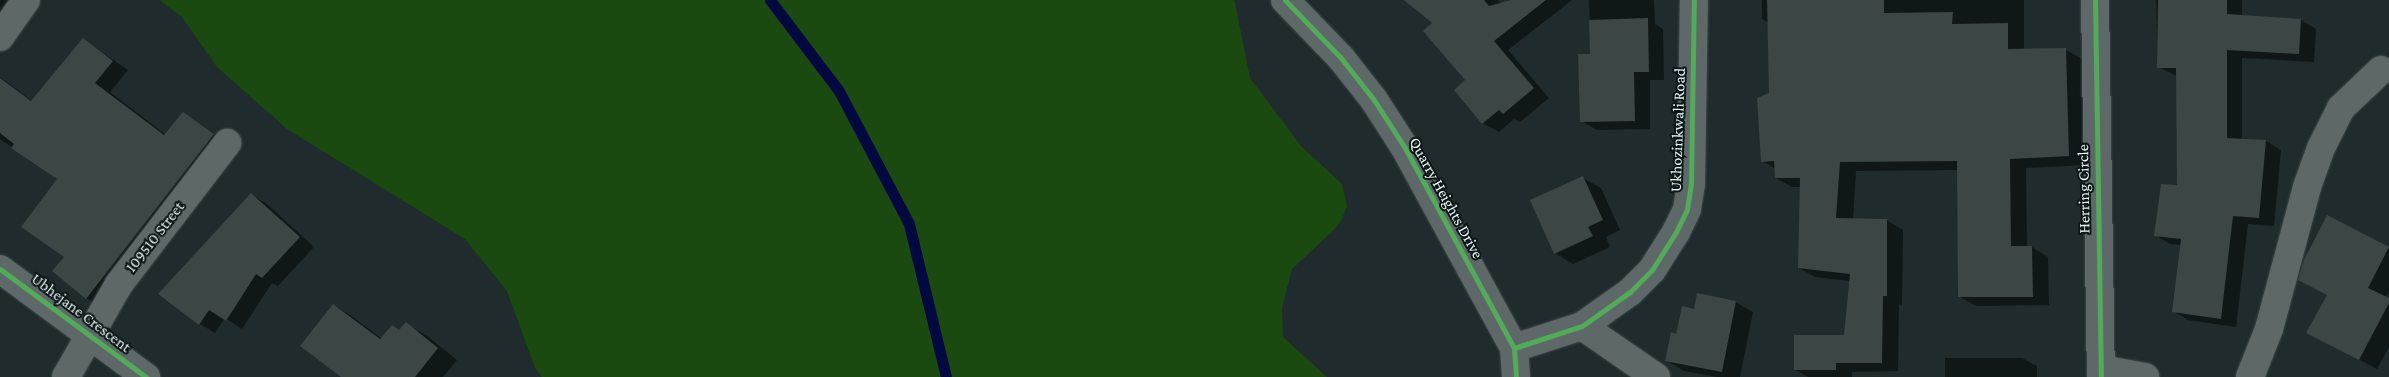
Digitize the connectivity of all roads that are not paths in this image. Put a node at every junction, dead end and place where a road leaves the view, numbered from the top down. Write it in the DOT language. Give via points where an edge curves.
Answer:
graph roads {
  1 [pos="26,0"];
  2 [pos="1285,0"];
  3 [pos="1694,0"];
  4 [pos="2095,0"];
  5 [pos="0,37"];
  6 [pos="2381,70"];
  7 [pos="227,144"];
  8 [pos="0,269"];
  9 [pos="1582,326"];
  10 [pos="91,336"];
  11 [pos="1514,348"];
  12 [pos="2101,373"];
  13 [pos="66,377"];
  14 [pos="146,377"];
  15 [pos="1516,377"];
  16 [pos="1656,377"];
  17 [pos="2145,377"];
  18 [pos="2250,377"];
  1 -- 5 [label="street"];
  2 -- 11 [label="street, Quarry Heights Drive" via="1340,58 1374,100 1395,132"];
  3 -- 9 [label="street, Ukhozinkwali Road" via="1691,183 1687,209 1652,270 1630,292"];
  4 -- 12 [label="street, Herring Circle"];
  6 -- 18 [label="street" via="2341,108 2320,148 2269,329"];
  7 -- 10 [label="street, 109510 Street" via="119,284 102,309"];
  8 -- 10 [label="street, Ubhejane Crescent"];
  9 -- 11 [label="street, Ukhozinkwali Road"];
  9 -- 16 [label="street"];
  10 -- 13 [label="street, 109510 Street"];
  10 -- 14 [label="street, Ubhejane Crescent"];
  11 -- 15 [label="street, Quarry Heights Drive"];
  12 -- 17 [label="street, Herring Circle"];
}
